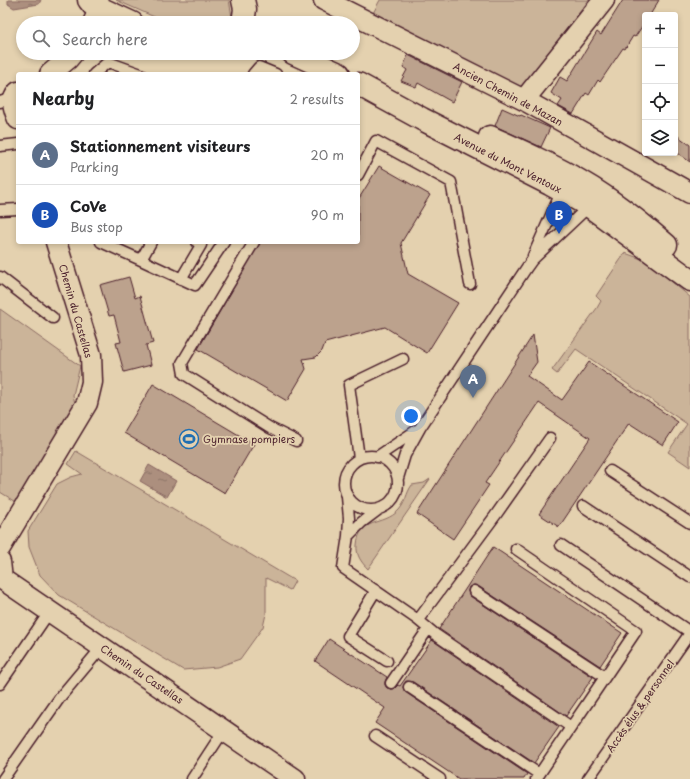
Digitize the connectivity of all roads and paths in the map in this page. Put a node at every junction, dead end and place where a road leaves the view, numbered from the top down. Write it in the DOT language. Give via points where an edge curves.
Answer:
graph roads {
  1 [pos="243,0"];
  2 [pos="324,0"];
  3 [pos="604,0"];
  4 [pos="94,10"];
  5 [pos="112,16"];
  6 [pos="244,16"];
  7 [pos="356,16"];
  8 [pos="360,18"];
  9 [pos="67,60"];
  10 [pos="308,60"];
  11 [pos="52,72"];
  12 [pos="96,72"];
  13 [pos="136,72"];
  14 [pos="255,72"];
  15 [pos="271,72"];
  16 [pos="334,72"];
  17 [pos="360,84"];
  18 [pos="10,97"];
  19 [pos="524,100"];
  20 [pos="16,115"];
  21 [pos="16,144"];
  22 [pos="0,146"];
  23 [pos="360,171"];
  24 [pos="574,190"];
  25 [pos="690,194"];
  26 [pos="16,209"];
  27 [pos="0,210"];
  28 [pos="57,244"];
  29 [pos="105,244"];
  30 [pos="150,244"];
  31 [pos="200,244"];
  32 [pos="223,244"];
  33 [pos="253,244"];
  34 [pos="141,260"];
  35 [pos="532,260"];
  36 [pos="690,265"];
  37 [pos="0,277"];
  38 [pos="182,279"];
  39 [pos="690,280"];
  40 [pos="470,284"];
  41 [pos="53,318"];
  42 [pos="403,359"];
  43 [pos="420,428"];
  44 [pos="550,438"];
  45 [pos="296,441"];
  46 [pos="377,457"];
  47 [pos="360,458"];
  48 [pos="610,471"];
  49 [pos="398,478"];
  50 [pos="347,497"];
  51 [pos="583,506"];
  52 [pos="378,510"];
  53 [pos="690,523"];
  54 [pos="348,536"];
  55 [pos="561,545"];
  56 [pos="0,548"];
  57 [pos="516,549"];
  58 [pos="0,562"];
  59 [pos="690,577"];
  60 [pos="376,590"];
  61 [pos="474,592"];
  62 [pos="50,611"];
  63 [pos="418,620"];
  64 [pos="428,629"];
  65 [pos="690,632"];
  66 [pos="102,647"];
  67 [pos="387,661"];
  68 [pos="605,678"];
  69 [pos="391,683"];
  70 [pos="0,684"];
  71 [pos="409,687"];
  72 [pos="571,727"];
  73 [pos="224,730"];
  74 [pos="375,736"];
  75 [pos="537,777"];
  76 [pos="3,779"];
  77 [pos="192,779"];
  78 [pos="295,779"];
  79 [pos="440,779"];
  80 [pos="588,779"];
  1 -- 6 [label="main road"];
  2 -- 7 [label="street, Ancien Chemin de Mazan"];
  3 -- 19 [label="street"];
  4 -- 5 [label="main road"];
  8 -- 19 [label="street, Ancien Chemin de Mazan"];
  9 -- 11 [label="street"];
  10 -- 16 [label="main road"];
  12 -- 13 [label="lane" via="108,62"];
  14 -- 15 [label="lane" via="259,67"];
  17 -- 24 [label="main road, Avenue du Mont Ventoux"];
  18 -- 20 [label="street"];
  19 -- 25 [label="street, Ancien Chemin de Mazan"];
  21 -- 22 [label="lane"];
  23 -- 40 [label="lane" via="376,141 451,182"];
  24 -- 35 [label="lane"];
  24 -- 35 [label="lane" via="585,210"];
  24 -- 36 [label="main road, Avenue du Mont Ventoux" via="616,204"];
  24 -- 39 [label="main road, Avenue du Mont Ventoux"];
  26 -- 27 [label="lane"];
  28 -- 56 [label="street, Chemin du Castellas" via="91,355 92,382 87,403"];
  29 -- 34 [label="lane"];
  30 -- 34 [label="lane"];
  31 -- 38 [label="lane"];
  32 -- 38 [label="lane" via="195,285"];
  33 -- 45 [label="lane" via="182,363 184,374 270,428"];
  34 -- 38 [label="lane"];
  35 -- 43 [label="lane"];
  37 -- 41 [label="lane"];
  42 -- 47 [label="lane" via="349,385"];
  43 -- 46 [label="lane"];
  43 -- 49 [label="lane"];
  44 -- 63 [label="lane"];
  46 -- 47 [label="lane"];
  46 -- 49 [label="lane" via="386,460 392,466"];
  47 -- 50 [label="lane" via="352,464 345,475 344,488"];
  48 -- 53 [label="lane"];
  49 -- 52 [label="lane" via="397,492 393,500"];
  50 -- 52 [label="lane" via="360,509"];
  50 -- 54 [label="lane"];
  51 -- 59 [label="lane"];
  52 -- 54 [label="lane"];
  54 -- 60 [label="lane" via="343,568"];
  55 -- 65 [label="lane"];
  57 -- 68 [label="lane" via="636,631"];
  58 -- 62 [label="street, Chemin du Castellas" via="2,579"];
  60 -- 63 [label="lane"];
  60 -- 67 [label="lane" via="348,636"];
  61 -- 68 [label="lane"];
  62 -- 66 [label="street, Chemin du Castellas"];
  62 -- 70 [label="lane"];
  63 -- 64 [label="lane"];
  64 -- 69 [label="lane"];
  64 -- 72 [label="lane"];
  65 -- 80 [label="lane, Accès élus & personnel"];
  66 -- 73 [label="street, Chemin du Castellas"];
  66 -- 76 [label="lane" via="61,696"];
  68 -- 72 [label="lane"];
  71 -- 75 [label="lane"];
  72 -- 75 [label="lane"];
  73 -- 77 [label="lane"];
  73 -- 78 [label="street, Chemin du Castellas"];
  74 -- 79 [label="lane"];
}
